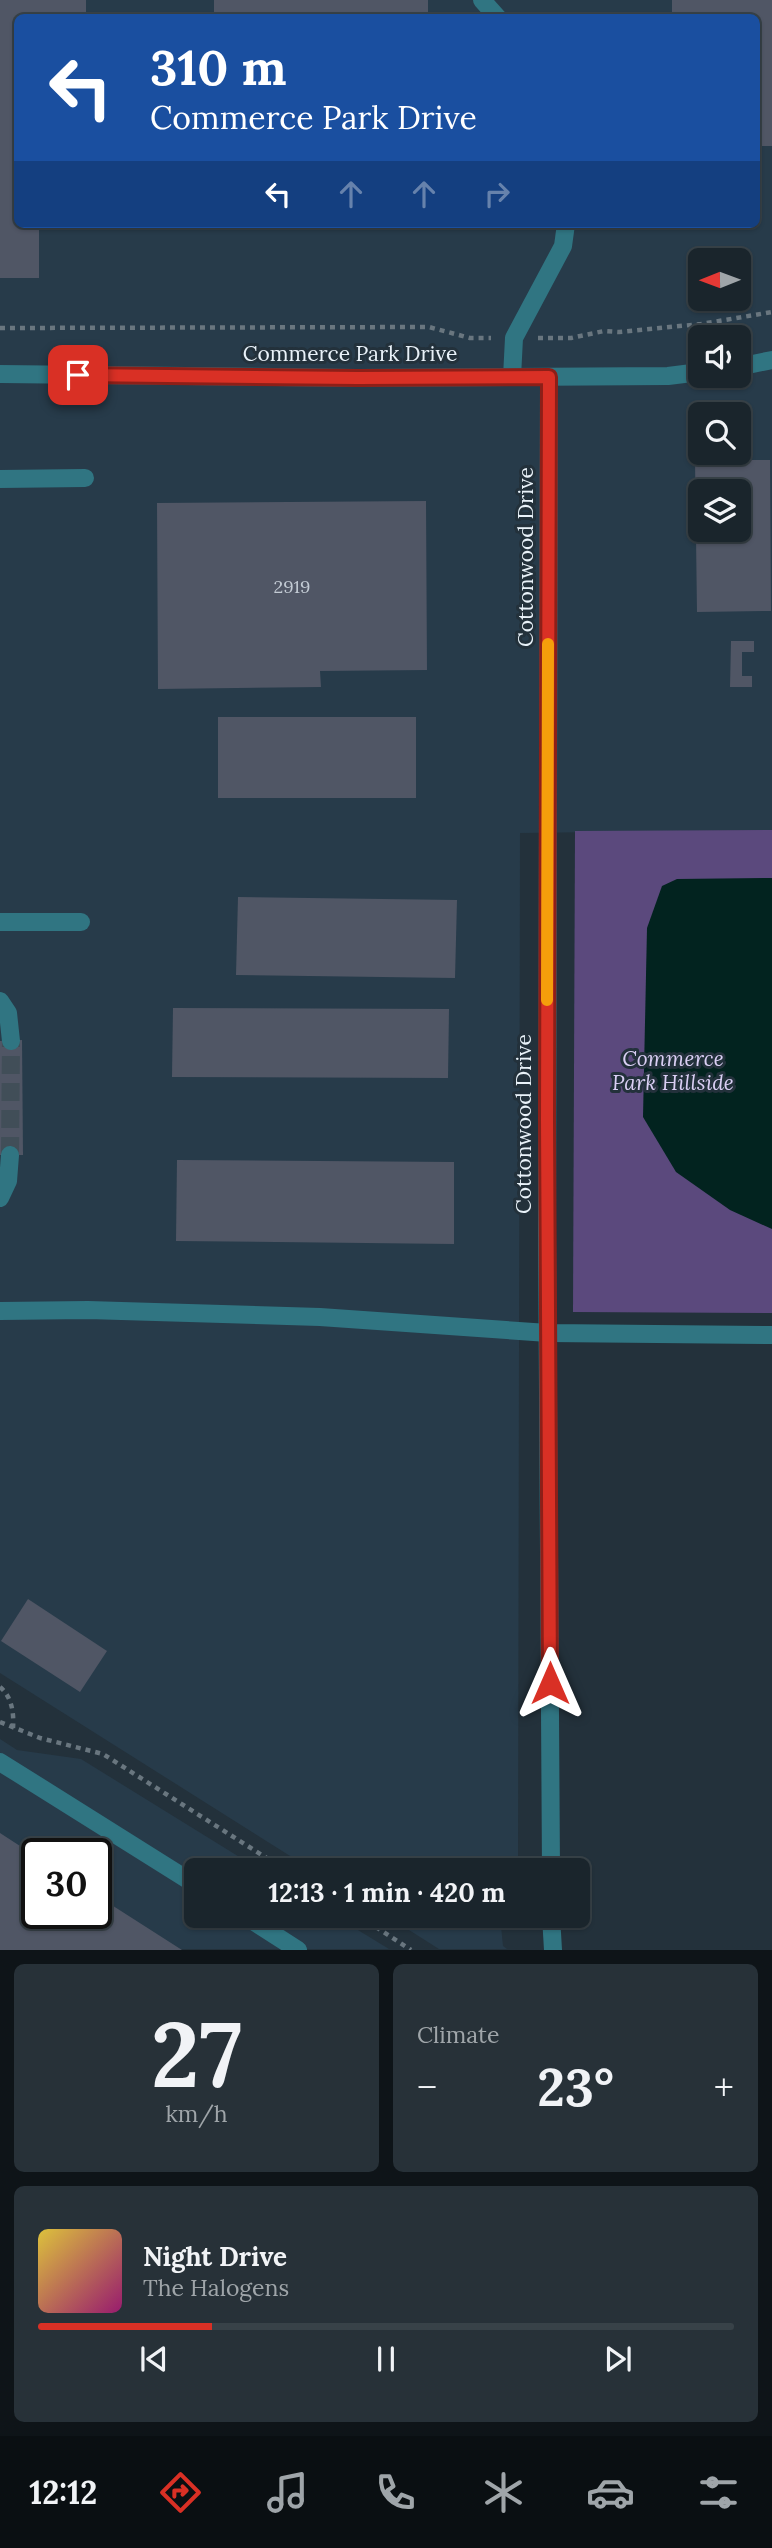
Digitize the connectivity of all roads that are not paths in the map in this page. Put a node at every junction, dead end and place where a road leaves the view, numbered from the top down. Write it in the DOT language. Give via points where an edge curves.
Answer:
graph roads {
  1 [pos="482,0"];
  2 [pos="494,14"];
  3 [pos="565,228"];
  4 [pos="772,360"];
  5 [pos="751,364"];
  6 [pos="0,374"];
  7 [pos="688,374"];
  8 [pos="512,377"];
  9 [pos="549,377"];
  10 [pos="85,478"];
  11 [pos="0,479"];
  12 [pos="0,922"];
  13 [pos="81,922"];
  14 [pos="0,1002"];
  15 [pos="11,1041"];
  16 [pos="10,1155"];
  17 [pos="0,1198"];
  18 [pos="0,1311"];
  19 [pos="548,1333"];
  20 [pos="772,1335"];
  21 [pos="0,1762"];
  22 [pos="551,1858"];
  23 [pos="184,1877"];
  24 [pos="264,1928"];
  25 [pos="551,1928"];
  26 [pos="298,1950"];
  27 [pos="553,1950"];
  1 -- 2 [label="street"];
  3 -- 8 [label="street" via="563,246 514,338"];
  4 -- 5 [label="street"];
  6 -- 8 [label="street, Commerce Park Drive"];
  7 -- 9 [label="street, Commerce Park Drive"];
  8 -- 9 [label="street, Commerce Park Drive"];
  9 -- 19 [label="street, Cottonwood Drive"];
  10 -- 11 [label="street"];
  12 -- 13 [label="street"];
  14 -- 15 [label="street" via="8,1013"];
  16 -- 17 [label="street" via="8,1181"];
  18 -- 19 [label="street" via="320,1317"];
  19 -- 20 [label="street"];
  19 -- 22 [label="street, Cottonwood Drive"];
  21 -- 23 [label="street"];
  24 -- 26 [label="street"];
  25 -- 27 [label="street"];
}
